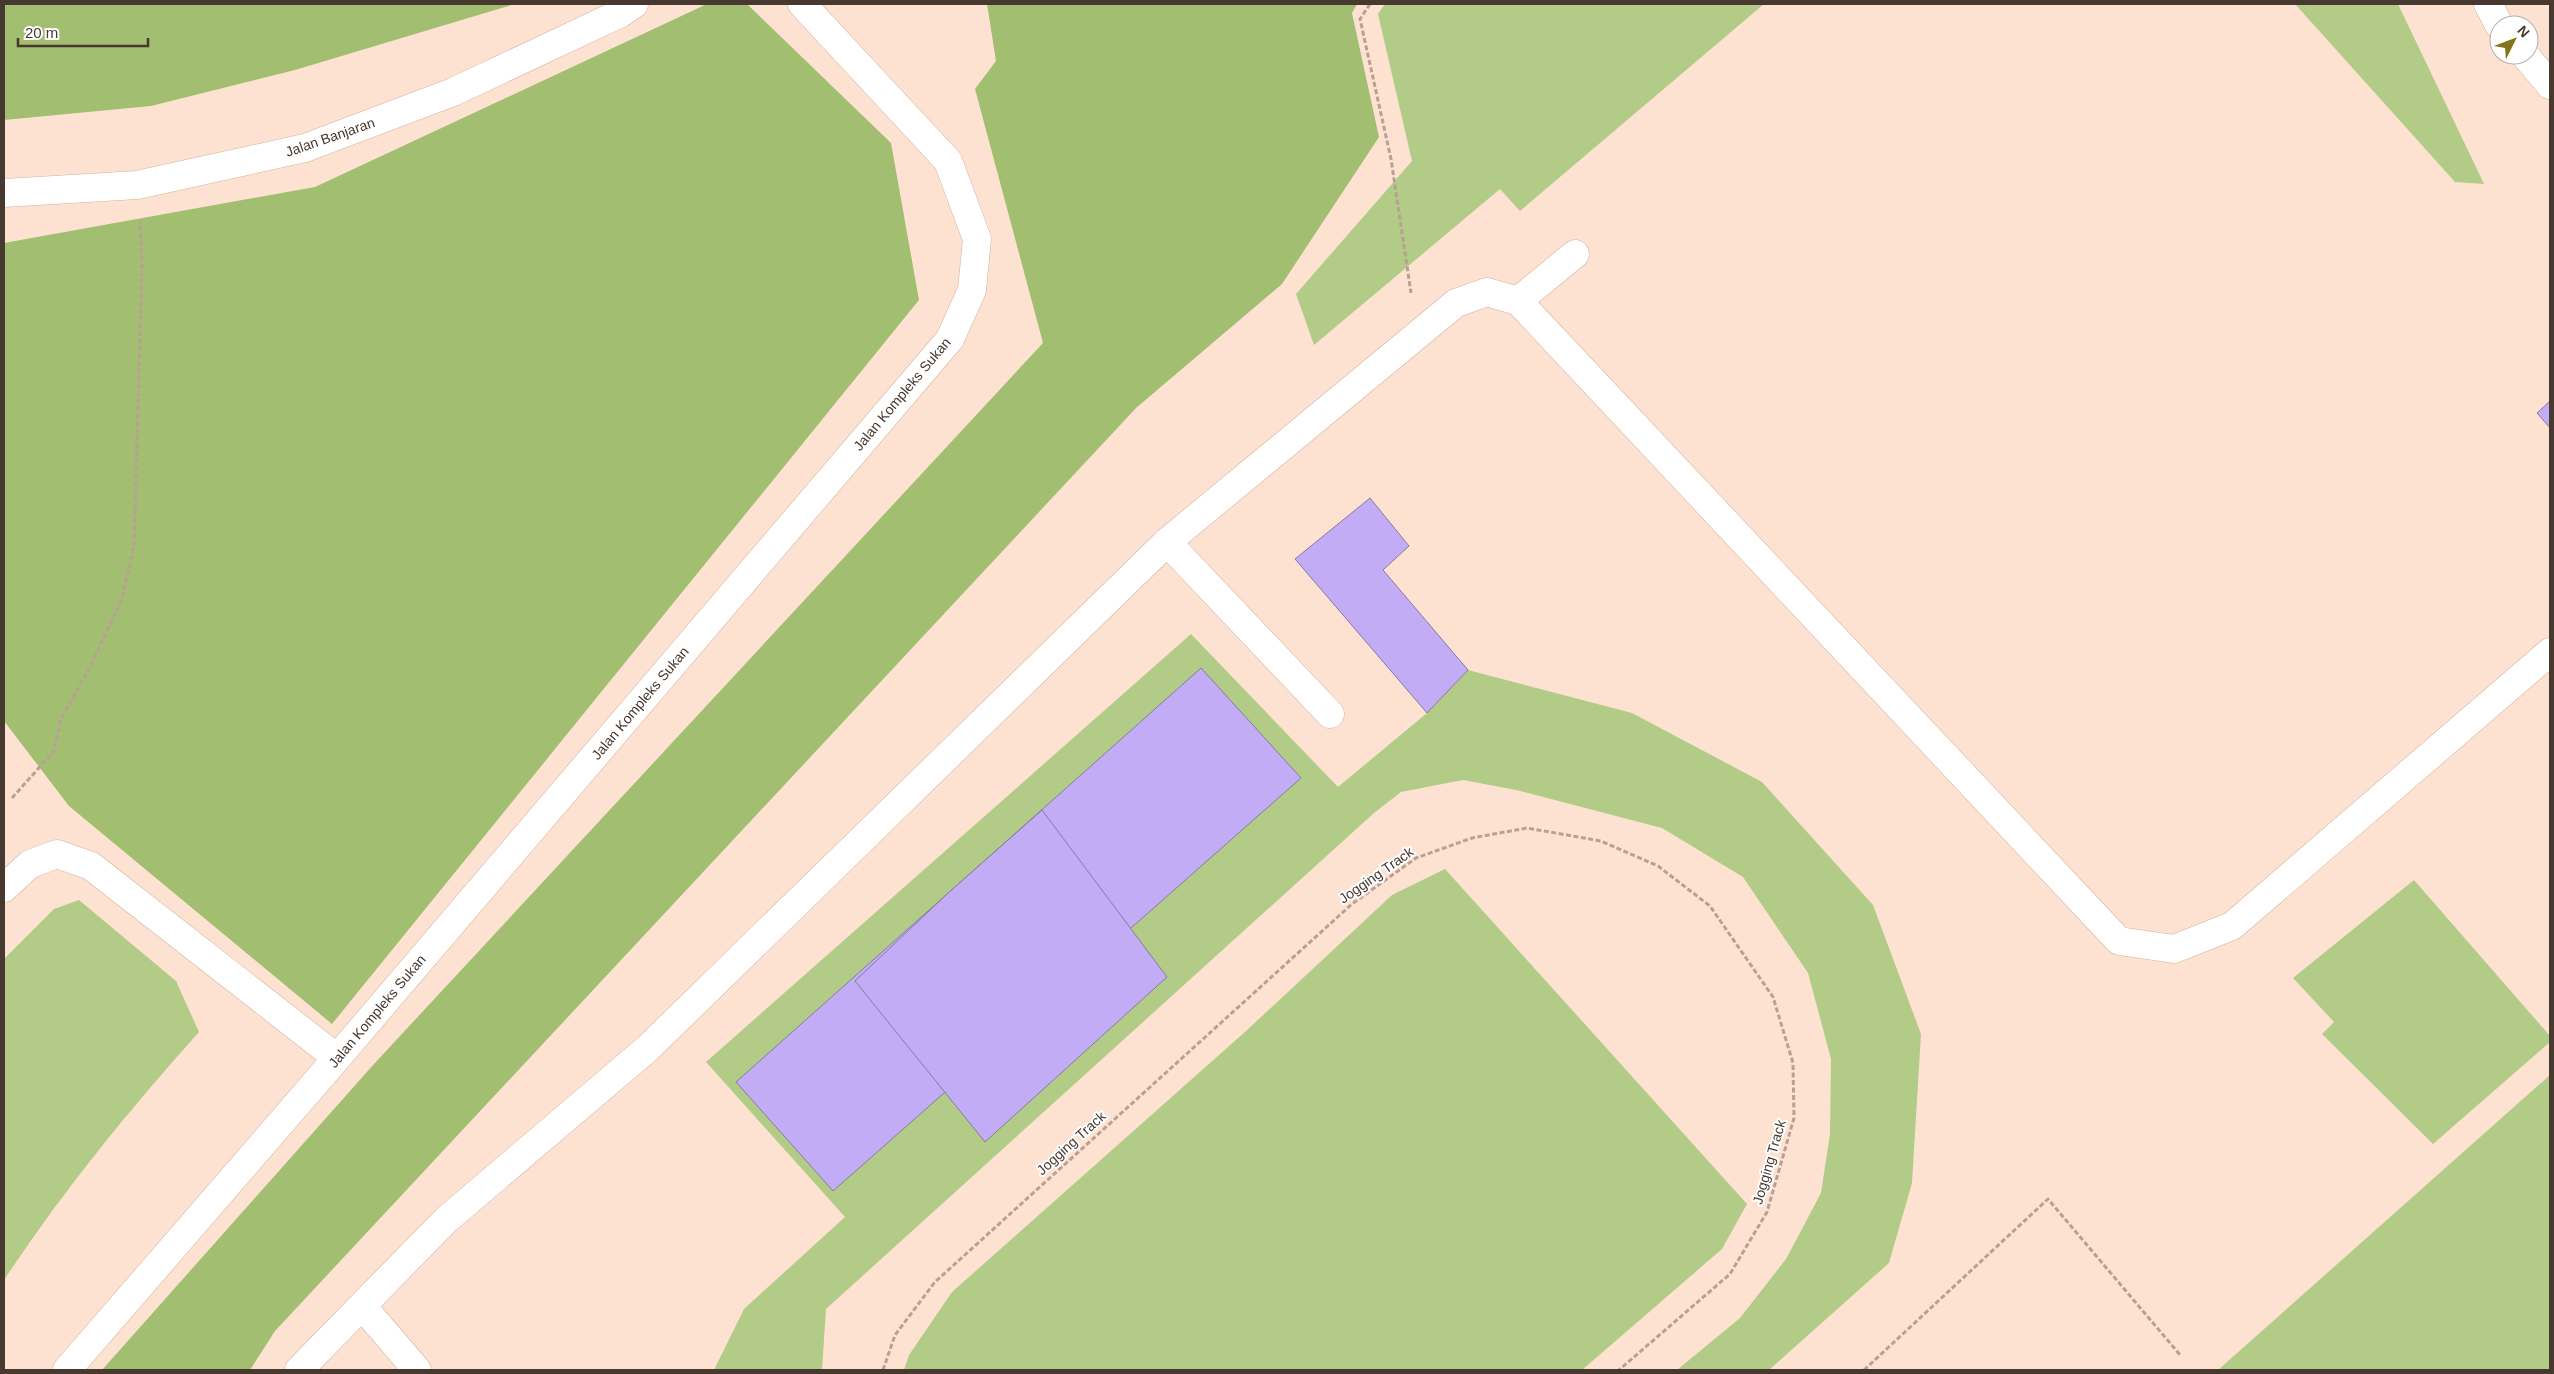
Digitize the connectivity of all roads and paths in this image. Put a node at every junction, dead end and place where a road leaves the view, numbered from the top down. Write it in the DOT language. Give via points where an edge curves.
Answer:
graph roads {
  1 [pos="634,4"];
  2 [pos="802,4"];
  3 [pos="1370,4"];
  4 [pos="2533,65"];
  5 [pos="2550,85"];
  6 [pos="137,185"];
  7 [pos="4,193"];
  8 [pos="1575,254"];
  9 [pos="1518,301"];
  10 [pos="1419,334"];
  11 [pos="1167,542"];
  12 [pos="2550,652"];
  13 [pos="1330,714"];
  14 [pos="12,798"];
  15 [pos="4,888"];
  16 [pos="338,1058"];
  17 [pos="363,1307"];
  18 [pos="2181,1356"];
  19 [pos="66,1370"];
  20 [pos="299,1370"];
  21 [pos="417,1370"];
  22 [pos="884,1370"];
  23 [pos="1618,1370"];
  24 [pos="1864,1370"];
  1 -- 6 [label="street, Jalan Banjaran" via="454,92 305,148"];
  2 -- 16 [label="street, Jalan Kompleks Sukan" via="948,161 977,238 972,290 950,339"];
  3 -- 10 [label="path" via="1360,18 1391,159"];
  4 -- 5 [label="street"];
  6 -- 7 [label="street, Jalan Banjaran"];
  6 -- 14 [label="path" via="142,266 134,547 121,601 60,719 54,751"];
  8 -- 9 [label="street"];
  9 -- 10 [label="street" via="1487,292 1456,303"];
  9 -- 12 [label="street" via="2119,941 2174,949 2232,926"];
  10 -- 11 [label="street"];
  11 -- 13 [label="street"];
  11 -- 17 [label="street" via="648,1048 446,1220"];
  15 -- 16 [label="street" via="30,864 57,854 91,866"];
  16 -- 19 [label="street, Jalan Kompleks Sukan"];
  17 -- 20 [label="street"];
  17 -- 21 [label="street"];
  18 -- 24 [label="path" via="2048,1199"];
  22 -- 23 [label="path, Jogging Track" via="895,1335 935,1282 1352,904 1416,858 1472,838 1527,828 1601,841 1658,866 1710,906 1773,997 1793,1063 1794,1118 1766,1212 1730,1274"];
}
